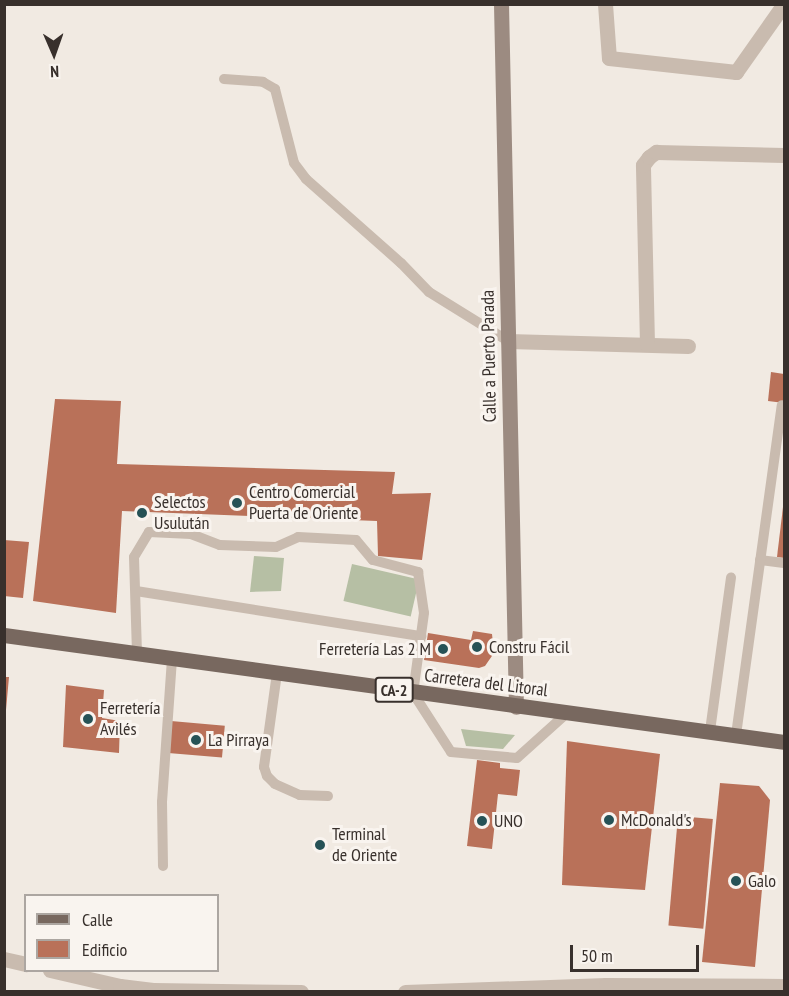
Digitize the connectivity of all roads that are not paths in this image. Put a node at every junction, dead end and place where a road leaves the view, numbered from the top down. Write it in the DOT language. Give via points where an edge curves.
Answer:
graph roads {
  1 [pos="501,4"];
  2 [pos="605,4"];
  3 [pos="784,4"];
  4 [pos="224,79"];
  5 [pos="784,155"];
  6 [pos="508,340"];
  7 [pos="647,344"];
  8 [pos="688,346"];
  9 [pos="782,405"];
  10 [pos="760,560"];
  11 [pos="784,563"];
  12 [pos="731,577"];
  13 [pos="136,591"];
  14 [pos="4,635"];
  15 [pos="421,636"];
  16 [pos="137,653"];
  17 [pos="172,658"];
  18 [pos="277,673"];
  19 [pos="413,693"];
  20 [pos="516,706"];
  21 [pos="567,713"];
  22 [pos="710,731"];
  23 [pos="736,735"];
  24 [pos="784,742"];
  25 [pos="328,796"];
  26 [pos="163,866"];
  27 [pos="4,959"];
  28 [pos="24,964"];
  29 [pos="57,972"];
  30 [pos="784,986"];
  31 [pos="731,988"];
  32 [pos="120,989"];
  33 [pos="301,992"];
  34 [pos="405,992"];
  1 -- 6 [label="street, Calle a Puerto Parada"];
  2 -- 3 [label="street" via="609,58 736,72"];
  4 -- 6 [label="lane" via="262,82 275,89 294,163 306,178 429,292"];
  5 -- 7 [label="street" via="656,152 649,157 644,165"];
  6 -- 7 [label="street"];
  6 -- 20 [label="street, Calle a Puerto Parada"];
  7 -- 8 [label="street"];
  9 -- 10 [label="lane"];
  10 -- 11 [label="lane"];
  10 -- 23 [label="lane"];
  12 -- 22 [label="lane"];
  13 -- 15 [label="lane"];
  13 -- 15 [label="lane" via="134,557 149,532 191,534 220,545 276,547 298,537 356,540 373,560 418,572 424,613"];
  13 -- 16 [label="lane"];
  14 -- 16 [label="main road, Carretera del Litoral / CA-2"];
  15 -- 19 [label="lane"];
  16 -- 17 [label="main road, Carretera del Litoral / CA-2"];
  17 -- 18 [label="main road, Carretera del Litoral / CA-2"];
  17 -- 26 [label="lane" via="162,802"];
  18 -- 19 [label="main road, Carretera del Litoral / CA-2"];
  18 -- 25 [label="lane" via="264,767 267,776 300,795"];
  19 -- 20 [label="main road, Carretera del Litoral / CA-2"];
  19 -- 21 [label="lane" via="451,752 517,758"];
  20 -- 21 [label="main road, Carretera del Litoral / CA-2"];
  21 -- 22 [label="main road, Carretera del Litoral / CA-2"];
  22 -- 23 [label="main road, Carretera del Litoral / CA-2"];
  23 -- 24 [label="main road, Carretera del Litoral / CA-2"];
  27 -- 28 [label="street"];
  29 -- 32 [label="street"];
  30 -- 31 [label="street"];
  31 -- 34 [label="street" via="606,985"];
  32 -- 33 [label="street"];
}
